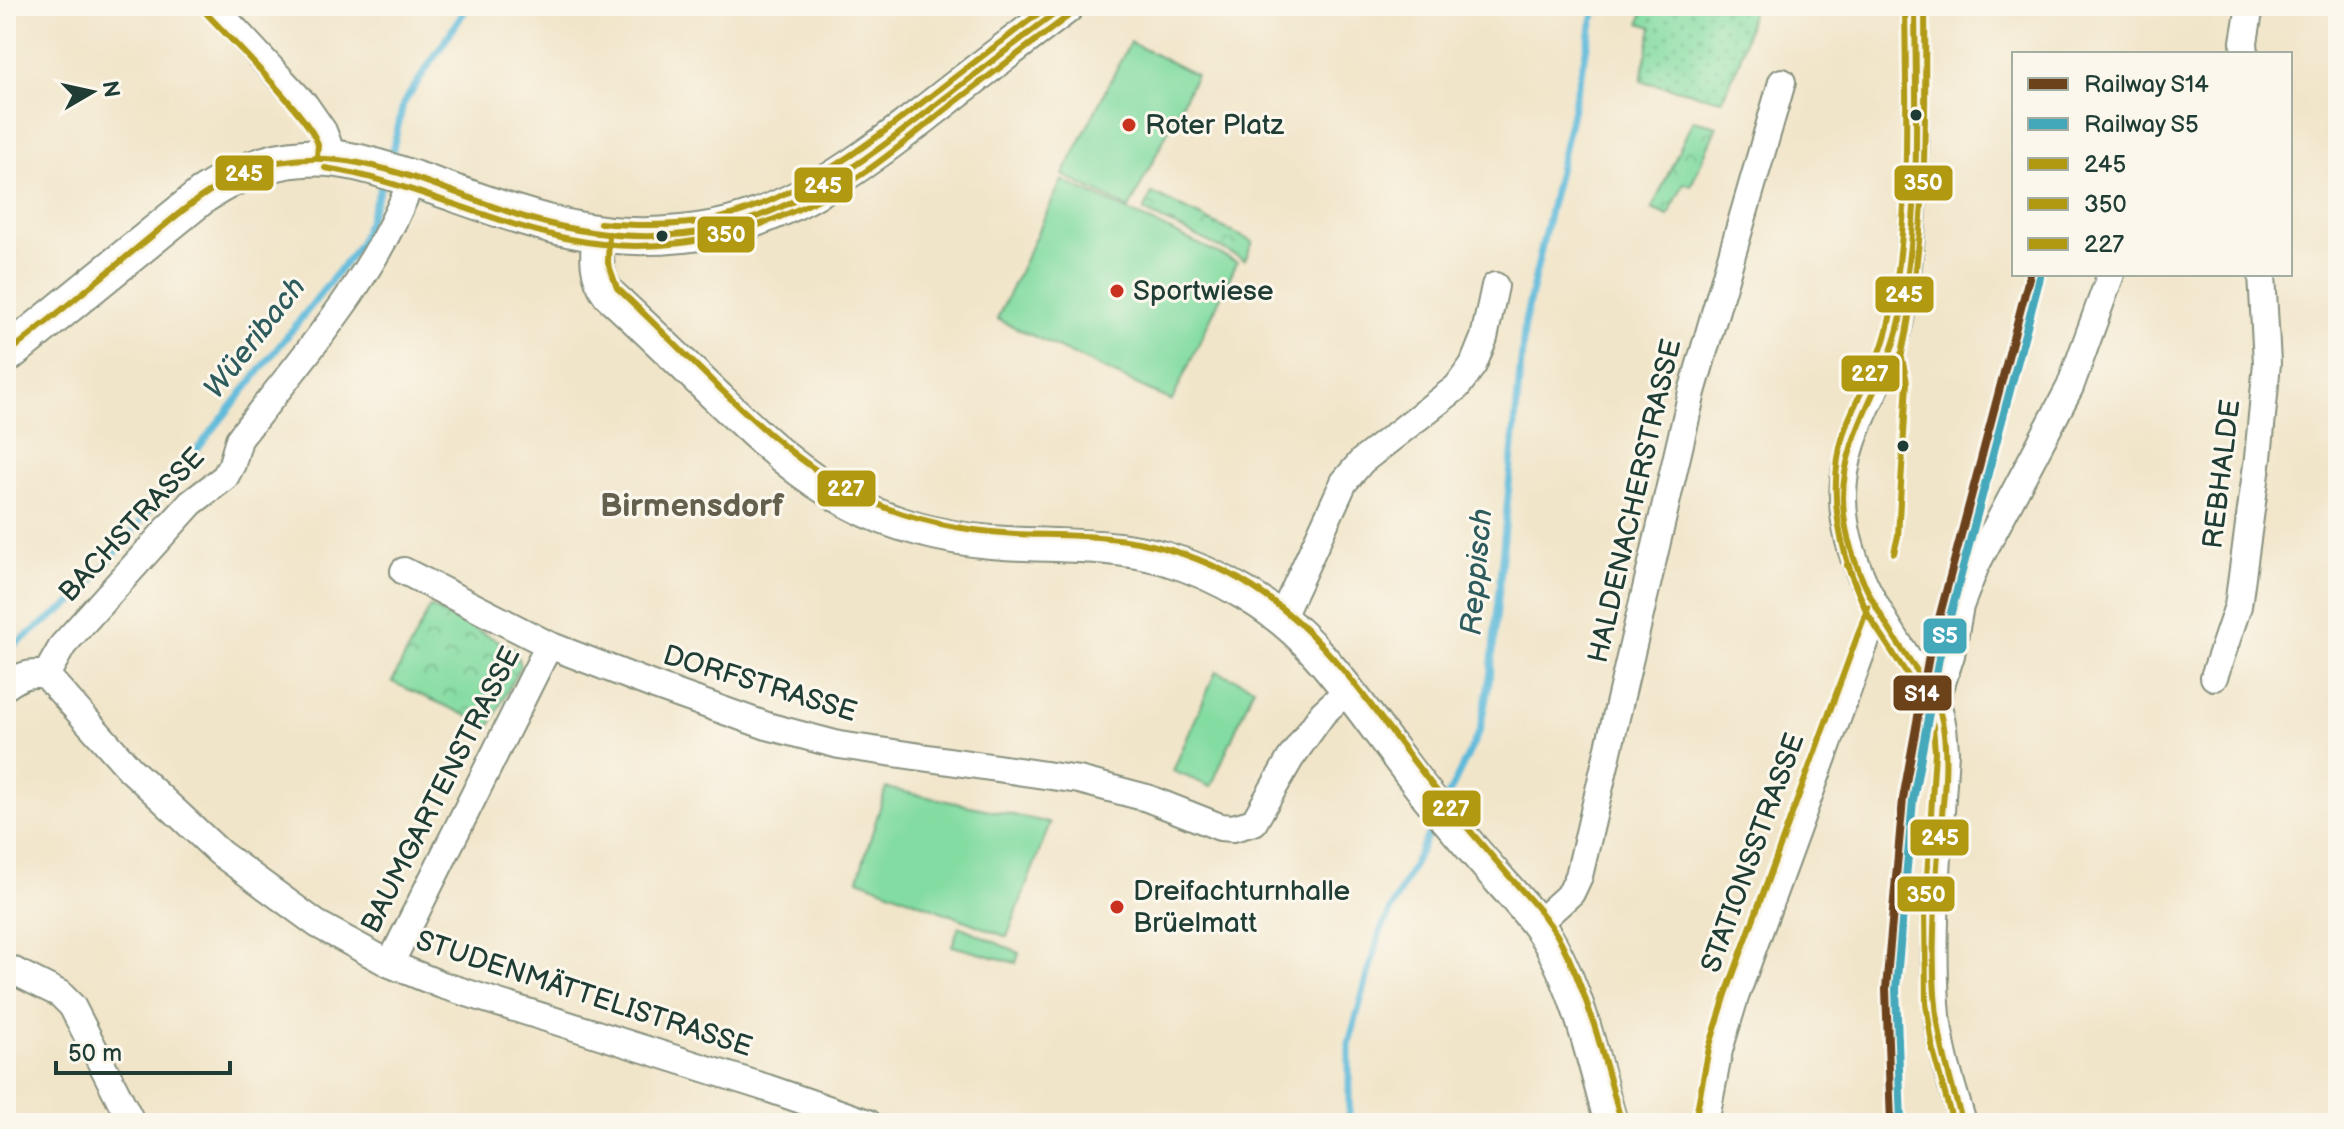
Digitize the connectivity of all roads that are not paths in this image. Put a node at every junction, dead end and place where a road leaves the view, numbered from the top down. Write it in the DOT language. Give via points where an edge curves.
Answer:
graph roads {
  1 [pos="213,6"];
  2 [pos="1065,6"];
  3 [pos="1915,6"];
  4 [pos="2250,6"];
  5 [pos="2245,52"];
  6 [pos="1782,82"];
  7 [pos="327,158"];
  8 [pos="392,172"];
  9 [pos="599,233"];
  10 [pos="2110,276"];
  11 [pos="2262,276"];
  12 [pos="1495,286"];
  13 [pos="6,355"];
  14 [pos="404,571"];
  15 [pos="1877,610"];
  16 [pos="1281,619"];
  17 [pos="549,645"];
  18 [pos="46,675"];
  19 [pos="2214,677"];
  20 [pos="6,686"];
  21 [pos="1348,690"];
  22 [pos="1936,701"];
  23 [pos="1537,924"];
  24 [pos="390,964"];
  25 [pos="6,967"];
  26 [pos="132,1123"];
  27 [pos="868,1123"];
  28 [pos="1611,1123"];
  29 [pos="1705,1123"];
  30 [pos="1963,1123"];
  1 -- 7 [label="street" via="315,118 328,144"];
  2 -- 9 [label="main road" via="892,140 795,201 705,231"];
  3 -- 15 [label="street" via="1915,164 1900,322 1891,356 1861,414 1843,498 1856,561"];
  4 -- 5 [label="street"];
  6 -- 23 [label="street, HALDENACHERSTRASSE" via="1692,392 1579,876 1571,893"];
  7 -- 8 [label="main road"];
  7 -- 13 [label="main road" via="286,160 228,178"];
  8 -- 9 [label="main road" via="543,222"];
  8 -- 18 [label="street, BACHSTRASSE" via="405,197 364,274 239,439 225,477 180,514 63,645"];
  9 -- 16 [label="street" via="599,274 609,294 771,448 852,503 895,522 952,536 1079,544 1160,557 1239,591"];
  10 -- 22 [label="street" via="2070,387 1976,565"];
  11 -- 19 [label="street, REBHALDE" via="2267,363 2258,458 2238,606"];
  12 -- 16 [label="street" via="1473,365 1457,387 1362,461 1344,482"];
  14 -- 17 [label="street, DORFSTRASSE"];
  15 -- 22 [label="street"];
  15 -- 29 [label="street, STATIONSSTRASSE" via="1735,997"];
  16 -- 21 [label="street"];
  17 -- 21 [label="street, DORFSTRASSE" via="767,726 839,745 1091,782 1233,828 1254,822 1290,759 1323,713"];
  17 -- 24 [label="street, BAUMGARTENSTRASSE"];
  18 -- 20 [label="street" via="31,672"];
  18 -- 24 [label="street, STUDENMÄTTELISTRASSE" via="130,769 220,853 317,924"];
  21 -- 23 [label="street" via="1415,782"];
  22 -- 30 [label="street" via="1945,752 1936,1006"];
  23 -- 28 [label="street" via="1571,990"];
  24 -- 27 [label="street, STUDENMÄTTELISTRASSE"];
  25 -- 26 [label="street" via="72,1006"];
}
